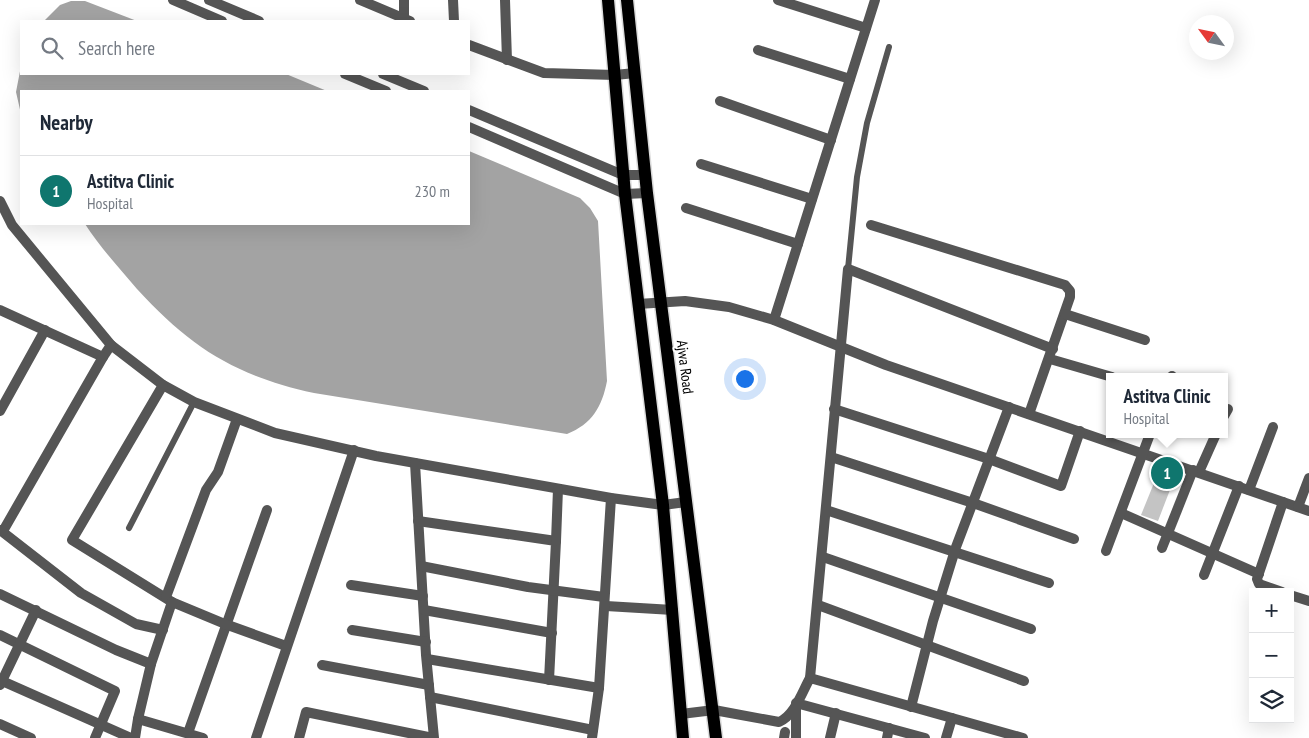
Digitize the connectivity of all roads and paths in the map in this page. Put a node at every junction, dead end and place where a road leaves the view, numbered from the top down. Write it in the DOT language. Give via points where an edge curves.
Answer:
graph roads {
  1 [pos="173,0"];
  2 [pos="209,0"];
  3 [pos="360,0"];
  4 [pos="404,0"];
  5 [pos="453,0"];
  6 [pos="505,0"];
  7 [pos="608,0"];
  8 [pos="627,0"];
  9 [pos="778,0"];
  10 [pos="875,0"];
  11 [pos="220,20"];
  12 [pos="257,20"];
  13 [pos="407,20"];
  14 [pos="454,20"];
  15 [pos="866,28"];
  16 [pos="470,45"];
  17 [pos="889,47"];
  18 [pos="758,50"];
  19 [pos="508,60"];
  20 [pos="635,73"];
  21 [pos="347,75"];
  22 [pos="385,75"];
  23 [pos="615,75"];
  24 [pos="850,78"];
  25 [pos="384,90"];
  26 [pos="422,90"];
  27 [pos="720,101"];
  28 [pos="470,110"];
  29 [pos="470,127"];
  30 [pos="831,140"];
  31 [pos="701,164"];
  32 [pos="623,175"];
  33 [pos="645,175"];
  34 [pos="647,193"];
  35 [pos="625,194"];
  36 [pos="812,199"];
  37 [pos="0,201"];
  38 [pos="686,208"];
  39 [pos="870,225"];
  40 [pos="798,244"];
  41 [pos="848,269"];
  42 [pos="661,302"];
  43 [pos="638,304"];
  44 [pos="0,310"];
  45 [pos="1065,314"];
  46 [pos="774,320"];
  47 [pos="45,330"];
  48 [pos="1145,340"];
  49 [pos="111,344"];
  50 [pos="839,348"];
  51 [pos="1051,354"];
  52 [pos="103,357"];
  53 [pos="1106,375"];
  54 [pos="163,385"];
  55 [pos="194,402"];
  56 [pos="1009,407"];
  57 [pos="834,410"];
  58 [pos="0,411"];
  59 [pos="1030,414"];
  60 [pos="237,419"];
  61 [pos="1273,427"];
  62 [pos="1080,431"];
  63 [pos="1149,438"];
  64 [pos="1214,438"];
  65 [pos="354,450"];
  66 [pos="1144,452"];
  67 [pos="830,457"];
  68 [pos="989,459"];
  69 [pos="415,463"];
  70 [pos="1196,471"];
  71 [pos="1309,478"];
  72 [pos="1239,486"];
  73 [pos="558,488"];
  74 [pos="1249,490"];
  75 [pos="611,498"];
  76 [pos="686,502"];
  77 [pos="1283,502"];
  78 [pos="973,503"];
  79 [pos="663,505"];
  80 [pos="1298,507"];
  81 [pos="267,510"];
  82 [pos="826,510"];
  83 [pos="1309,510"];
  84 [pos="1121,513"];
  85 [pos="418,522"];
  86 [pos="129,528"];
  87 [pos="2,530"];
  88 [pos="1168,532"];
  89 [pos="1074,540"];
  90 [pos="556,541"];
  91 [pos="1162,548"];
  92 [pos="1106,551"];
  93 [pos="955,552"];
  94 [pos="1212,554"];
  95 [pos="822,558"];
  96 [pos="421,566"];
  97 [pos="1259,574"];
  98 [pos="1204,575"];
  99 [pos="1049,583"];
  100 [pos="351,585"];
  101 [pos="1270,588"];
  102 [pos="554,591"];
  103 [pos="0,594"];
  104 [pos="423,596"];
  105 [pos="1294,596"];
  106 [pos="940,598"];
  107 [pos="169,600"];
  108 [pos="1309,601"];
  109 [pos="605,602"];
  110 [pos="818,605"];
  111 [pos="36,610"];
  112 [pos="424,610"];
  113 [pos="672,610"];
  114 [pos="225,624"];
  115 [pos="1031,629"];
  116 [pos="163,630"];
  117 [pos="352,630"];
  118 [pos="552,633"];
  119 [pos="0,635"];
  120 [pos="426,642"];
  121 [pos="927,643"];
  122 [pos="19,645"];
  123 [pos="286,646"];
  124 [pos="427,659"];
  125 [pos="151,664"];
  126 [pos="322,664"];
  127 [pos="810,678"];
  128 [pos="549,680"];
  129 [pos="1024,680"];
  130 [pos="1,682"];
  131 [pos="429,685"];
  132 [pos="599,688"];
  133 [pos="430,697"];
  134 [pos="796,703"];
  135 [pos="911,706"];
  136 [pos="714,710"];
  137 [pos="836,713"];
  138 [pos="681,714"];
  139 [pos="952,718"];
  140 [pos="138,719"];
  141 [pos="0,724"];
  142 [pos="101,725"];
  143 [pos="188,733"];
  144 [pos="888,733"];
  145 [pos="592,734"];
  146 [pos="1002,735"];
  147 [pos="31,738"];
  148 [pos="95,738"];
  149 [pos="131,738"];
  150 [pos="135,738"];
  151 [pos="203,738"];
  152 [pos="256,738"];
  153 [pos="299,738"];
  154 [pos="434,738"];
  155 [pos="683,738"];
  156 [pos="716,738"];
  157 [pos="796,738"];
  158 [pos="830,738"];
  159 [pos="925,738"];
  160 [pos="946,738"];
  161 [pos="1023,738"];
  1 -- 11 [label="street"];
  2 -- 12 [label="street"];
  3 -- 13 [label="street"];
  4 -- 13 [label="street"];
  5 -- 14 [label="street"];
  6 -- 19 [label="street"];
  7 -- 23 [label="main road"];
  8 -- 20 [label="main road, Ajwa Road"];
  9 -- 15 [label="street"];
  10 -- 15 [label="street"];
  15 -- 24 [label="street"];
  16 -- 19 [label="street"];
  17 -- 41 [label="lane" via="867,123 857,177"];
  18 -- 24 [label="street"];
  19 -- 23 [label="street" via="544,73"];
  20 -- 23 [label="street"];
  20 -- 33 [label="main road, Ajwa Road"];
  21 -- 25 [label="street"];
  22 -- 26 [label="street"];
  23 -- 32 [label="main road"];
  24 -- 30 [label="street"];
  27 -- 30 [label="street"];
  28 -- 32 [label="street"];
  29 -- 35 [label="street"];
  30 -- 36 [label="street"];
  31 -- 36 [label="street"];
  32 -- 33 [label="street"];
  32 -- 35 [label="main road"];
  33 -- 34 [label="main road, Ajwa Road"];
  34 -- 35 [label="street"];
  34 -- 42 [label="main road, Ajwa Road"];
  35 -- 43 [label="main road"];
  36 -- 40 [label="street"];
  37 -- 49 [label="street" via="12,225"];
  38 -- 40 [label="street"];
  39 -- 45 [label="street" via="1065,284 1070,297"];
  40 -- 46 [label="street"];
  41 -- 50 [label="street"];
  41 -- 51 [label="street"];
  42 -- 43 [label="street"];
  42 -- 46 [label="street" via="685,301 729,307"];
  42 -- 76 [label="main road, Ajwa Road"];
  43 -- 79 [label="main road"];
  44 -- 47 [label="street"];
  45 -- 48 [label="street"];
  45 -- 51 [label="street"];
  46 -- 50 [label="street"];
  47 -- 52 [label="street"];
  47 -- 58 [label="street"];
  49 -- 52 [label="street"];
  49 -- 54 [label="street"];
  50 -- 56 [label="street"];
  50 -- 57 [label="street"];
  51 -- 53 [label="street"];
  51 -- 59 [label="street"];
  52 -- 87 [label="street"];
  54 -- 55 [label="street"];
  54 -- 107 [label="street" via="72,540"];
  55 -- 60 [label="street"];
  55 -- 86 [label="lane"];
  56 -- 59 [label="street"];
  56 -- 68 [label="street"];
  57 -- 67 [label="street"];
  57 -- 68 [label="street"];
  59 -- 62 [label="street"];
  60 -- 65 [label="street" via="275,433"];
  60 -- 107 [label="street" via="218,472 206,490"];
  61 -- 74 [label="street"];
  62 -- 66 [label="street"];
  62 -- 68 [label="street" via="1061,486"];
  63 -- 66 [label="street"];
  64 -- 70 [label="street"];
  65 -- 69 [label="street"];
  65 -- 123 [label="street"];
  66 -- 70 [label="street"];
  66 -- 84 [label="street"];
  67 -- 78 [label="street"];
  67 -- 82 [label="street"];
  68 -- 78 [label="street"];
  69 -- 73 [label="street"];
  69 -- 85 [label="street"];
  70 -- 72 [label="street"];
  70 -- 88 [label="street"];
  71 -- 80 [label="street"];
  72 -- 74 [label="street"];
  72 -- 94 [label="street"];
  73 -- 75 [label="street"];
  73 -- 90 [label="street"];
  74 -- 77 [label="street"];
  75 -- 79 [label="street"];
  75 -- 109 [label="street"];
  76 -- 79 [label="street"];
  76 -- 136 [label="main road, Ajwa Road"];
  77 -- 80 [label="street"];
  77 -- 97 [label="street"];
  78 -- 89 [label="street"];
  78 -- 93 [label="street"];
  79 -- 113 [label="main road"];
  80 -- 83 [label="street"];
  81 -- 114 [label="street"];
  82 -- 93 [label="street"];
  82 -- 95 [label="street"];
  84 -- 88 [label="street"];
  84 -- 92 [label="street"];
  85 -- 90 [label="street"];
  85 -- 96 [label="street"];
  87 -- 116 [label="street" via="81,593 136,624"];
  88 -- 91 [label="street"];
  88 -- 94 [label="street"];
  90 -- 102 [label="street"];
  93 -- 99 [label="street"];
  93 -- 106 [label="street"];
  94 -- 97 [label="street"];
  94 -- 98 [label="street"];
  95 -- 106 [label="street"];
  95 -- 110 [label="street"];
  96 -- 102 [label="street"];
  96 -- 104 [label="street"];
  97 -- 101 [label="street" via="1259,584"];
  100 -- 104 [label="street"];
  102 -- 109 [label="street"];
  102 -- 118 [label="street"];
  103 -- 111 [label="street"];
  104 -- 112 [label="street"];
  105 -- 108 [label="street"];
  106 -- 115 [label="street"];
  106 -- 121 [label="street"];
  107 -- 114 [label="street"];
  107 -- 116 [label="street"];
  109 -- 113 [label="street"];
  109 -- 132 [label="street"];
  110 -- 121 [label="street"];
  110 -- 127 [label="street"];
  111 -- 122 [label="street"];
  111 -- 125 [label="street"];
  112 -- 118 [label="street"];
  112 -- 120 [label="street"];
  113 -- 138 [label="main road"];
  114 -- 123 [label="street"];
  114 -- 143 [label="street"];
  116 -- 125 [label="street"];
  117 -- 120 [label="street"];
  118 -- 128 [label="street"];
  119 -- 122 [label="street"];
  120 -- 124 [label="street"];
  121 -- 129 [label="street"];
  121 -- 135 [label="street"];
  122 -- 130 [label="street"];
  122 -- 142 [label="street" via="115,691"];
  123 -- 152 [label="street"];
  124 -- 128 [label="street"];
  124 -- 131 [label="street"];
  125 -- 140 [label="street"];
  126 -- 131 [label="street"];
  127 -- 134 [label="street"];
  127 -- 135 [label="street"];
  128 -- 132 [label="street"];
  130 -- 142 [label="street"];
  131 -- 133 [label="street"];
  132 -- 145 [label="street"];
  133 -- 145 [label="street"];
  133 -- 154 [label="street"];
  134 -- 136 [label="street" via="786,719 779,722"];
  134 -- 137 [label="street"];
  134 -- 157 [label="street"];
  135 -- 139 [label="street"];
  136 -- 138 [label="street"];
  136 -- 156 [label="main road, Ajwa Road"];
  137 -- 144 [label="street"];
  137 -- 158 [label="street"];
  138 -- 155 [label="main road"];
  139 -- 146 [label="street"];
  139 -- 160 [label="street"];
  140 -- 143 [label="street"];
  140 -- 150 [label="street"];
  141 -- 147 [label="street"];
  142 -- 148 [label="street"];
  142 -- 149 [label="street"];
  143 -- 151 [label="street"];
  144 -- 159 [label="street"];
  146 -- 161 [label="street"];
  153 -- 154 [label="street" via="306,712"];
}
